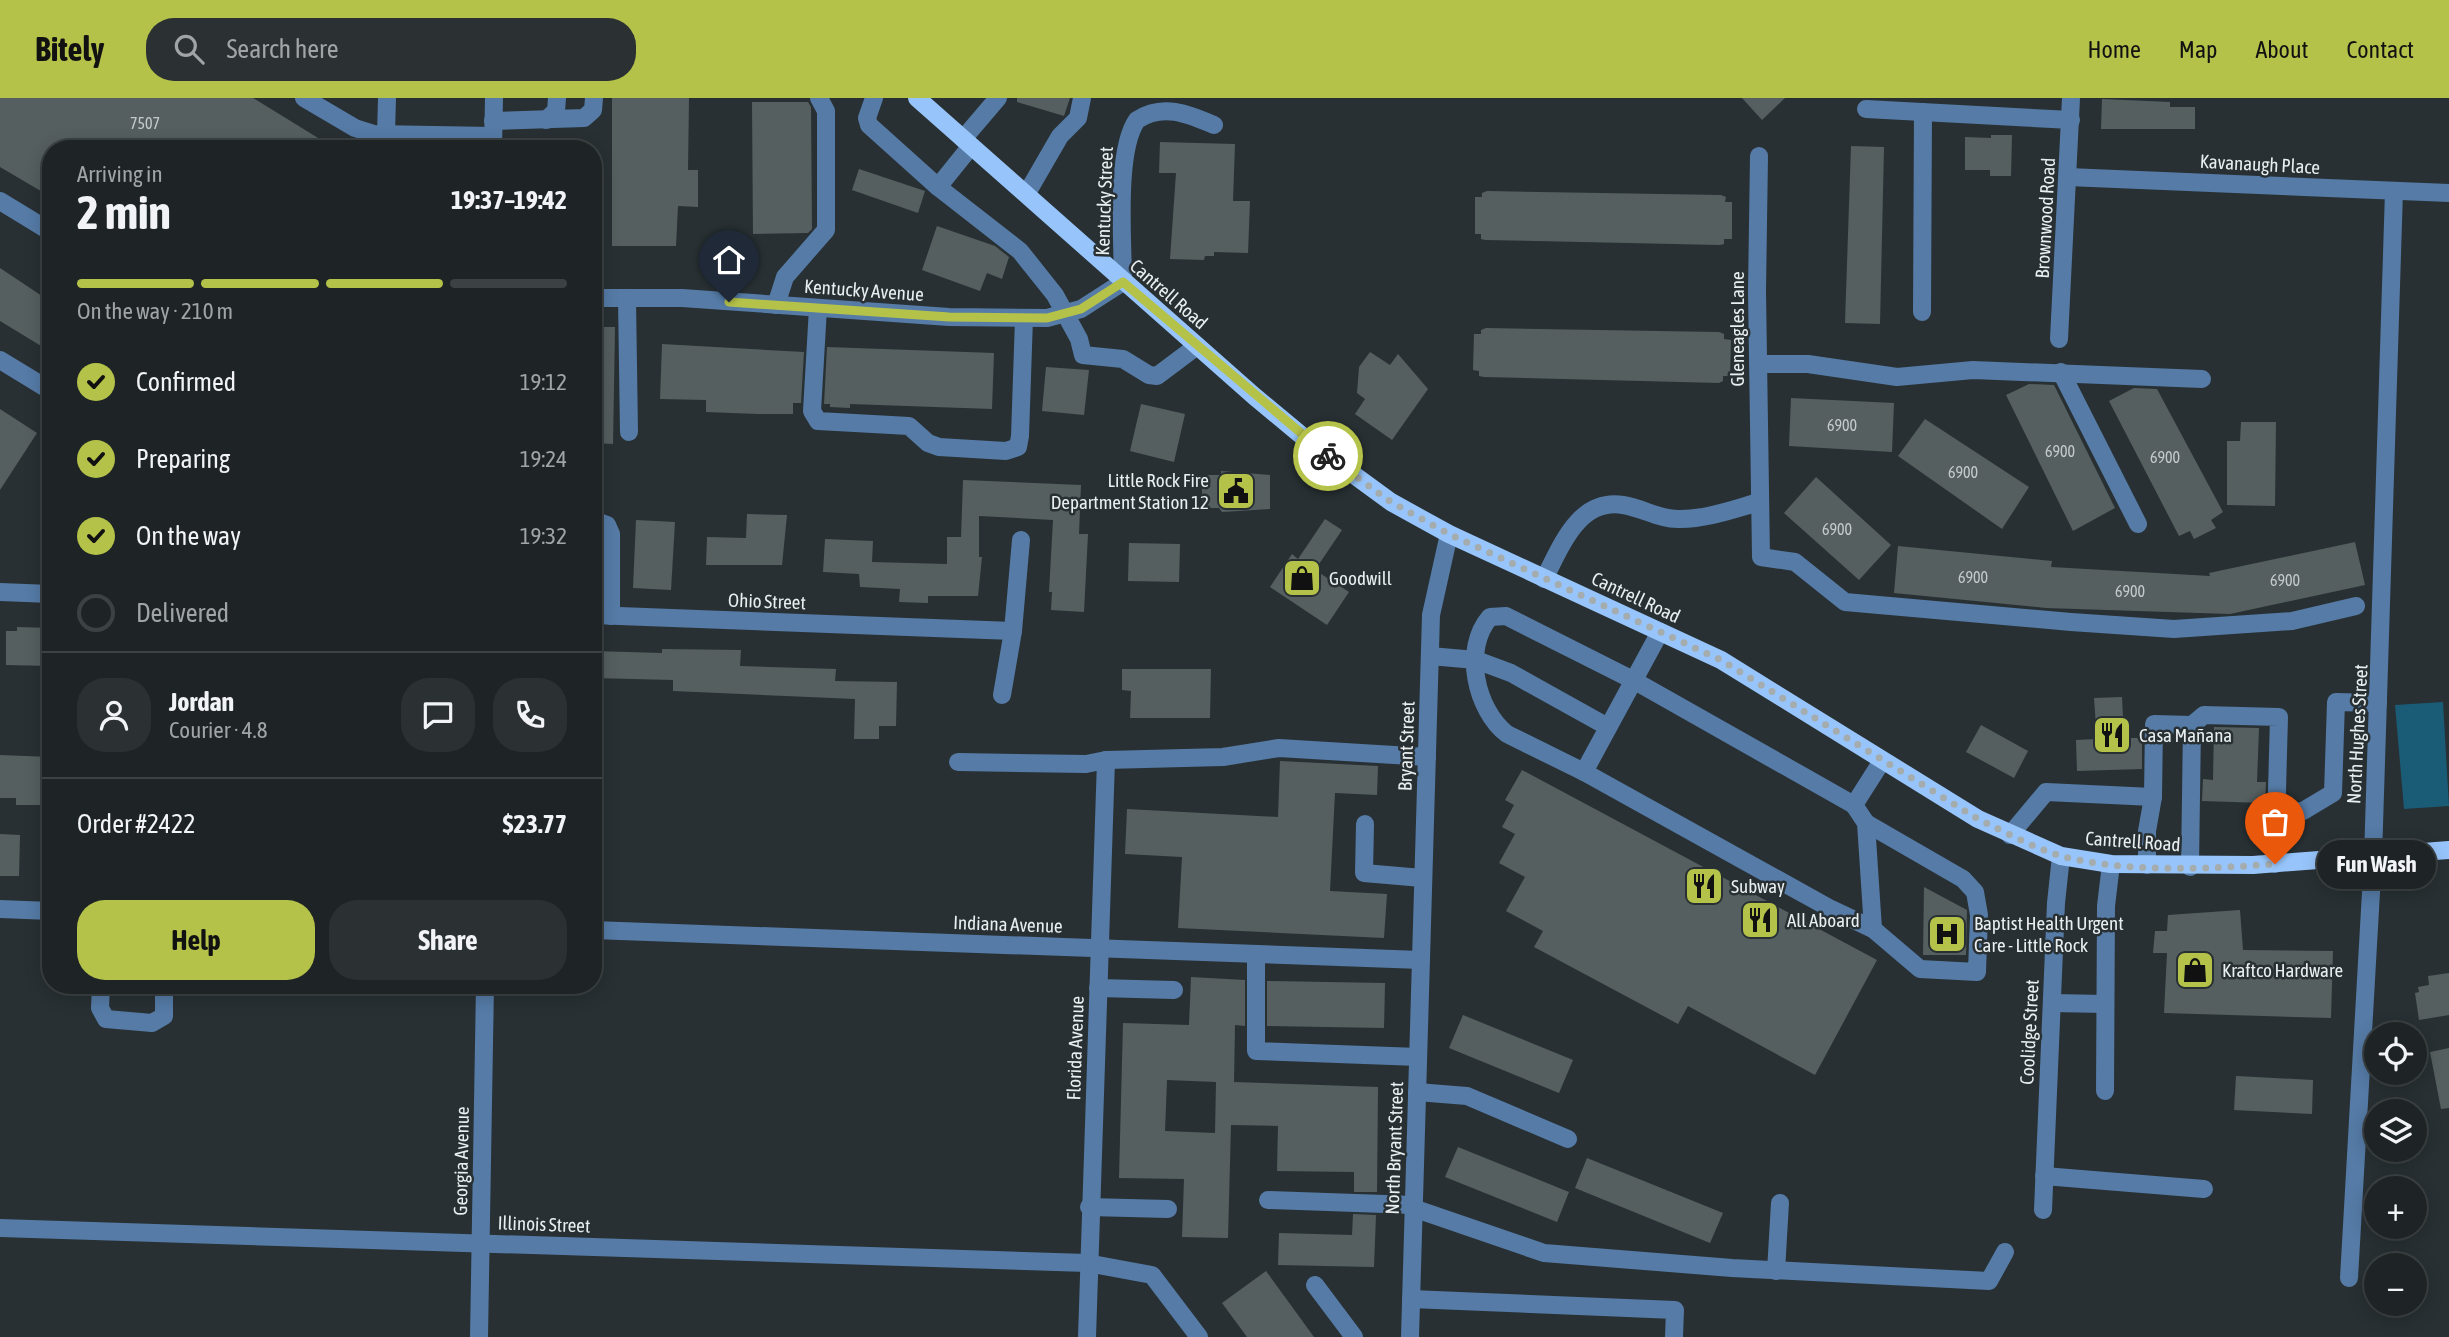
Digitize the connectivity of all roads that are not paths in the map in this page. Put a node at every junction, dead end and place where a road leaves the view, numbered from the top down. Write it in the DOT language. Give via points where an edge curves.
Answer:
graph roads {
  1 [pos="304,98"];
  2 [pos="387,98"];
  3 [pos="494,98"];
  4 [pos="557,98"];
  5 [pos="594,98"];
  6 [pos="819,98"];
  7 [pos="874,98"];
  8 [pos="917,98"];
  9 [pos="998,98"];
  10 [pos="1082,98"];
  11 [pos="2071,98"];
  12 [pos="1866,109"];
  13 [pos="1923,112"];
  14 [pos="546,120"];
  15 [pos="2071,120"];
  16 [pos="1214,125"];
  17 [pos="386,134"];
  18 [pos="493,135"];
  19 [pos="426,140"];
  20 [pos="455,140"];
  21 [pos="967,142"];
  22 [pos="1759,156"];
  23 [pos="2068,177"];
  24 [pos="938,187"];
  25 [pos="2394,191"];
  26 [pos="1027,193"];
  27 [pos="2449,193"];
  28 [pos="0,201"];
  29 [pos="42,227"];
  30 [pos="1123,282"];
  31 [pos="602,299"];
  32 [pos="627,299"];
  33 [pos="776,305"];
  34 [pos="818,308"];
  35 [pos="1922,312"];
  36 [pos="1066,315"];
  37 [pos="1024,318"];
  38 [pos="2059,339"];
  39 [pos="1197,346"];
  40 [pos="0,360"];
  41 [pos="1758,365"];
  42 [pos="2061,372"];
  43 [pos="2202,379"];
  44 [pos="42,386"];
  45 [pos="629,432"];
  46 [pos="1759,502"];
  47 [pos="602,523"];
  48 [pos="2138,524"];
  49 [pos="1449,534"];
  50 [pos="1021,540"];
  51 [pos="1544,579"];
  52 [pos="0,592"];
  53 [pos="42,594"];
  54 [pos="2356,606"];
  55 [pos="602,615"];
  56 [pos="1013,631"];
  57 [pos="1660,632"];
  58 [pos="1430,656"];
  59 [pos="1476,660"];
  60 [pos="1633,680"];
  61 [pos="1002,695"];
  62 [pos="2378,703"];
  63 [pos="2192,725"];
  64 [pos="1608,727"];
  65 [pos="1427,757"];
  66 [pos="1107,760"];
  67 [pos="1882,761"];
  68 [pos="958,762"];
  69 [pos="1584,772"];
  70 [pos="2153,797"];
  71 [pos="1854,805"];
  72 [pos="2276,812"];
  73 [pos="1866,823"];
  74 [pos="1365,824"];
  75 [pos="2010,835"];
  76 [pos="2449,850"];
  77 [pos="2061,856"];
  78 [pos="2373,857"];
  79 [pos="2111,864"];
  80 [pos="2275,864"];
  81 [pos="2147,865"];
  82 [pos="2190,867"];
  83 [pos="1422,878"];
  84 [pos="0,909"];
  85 [pos="42,911"];
  86 [pos="1873,929"];
  87 [pos="602,930"];
  88 [pos="1100,948"];
  89 [pos="1256,954"];
  90 [pos="1421,960"];
  91 [pos="1098,988"];
  92 [pos="1174,990"];
  93 [pos="101,994"];
  94 [pos="164,994"];
  95 [pos="485,994"];
  96 [pos="2052,1003"];
  97 [pos="2105,1004"];
  98 [pos="1418,1058"];
  99 [pos="2105,1091"];
  100 [pos="1417,1092"];
  101 [pos="1568,1139"];
  102 [pos="2044,1176"];
  103 [pos="2204,1189"];
  104 [pos="1268,1200"];
  105 [pos="1780,1203"];
  106 [pos="1413,1206"];
  107 [pos="1089,1207"];
  108 [pos="1168,1209"];
  109 [pos="2043,1210"];
  110 [pos="0,1228"];
  111 [pos="481,1243"];
  112 [pos="2005,1252"];
  113 [pos="1087,1263"];
  114 [pos="1776,1270"];
  115 [pos="2349,1278"];
  116 [pos="1315,1285"];
  117 [pos="1411,1299"];
  118 [pos="479,1337"];
  119 [pos="1087,1337"];
  120 [pos="1199,1337"];
  121 [pos="1354,1337"];
  122 [pos="1410,1337"];
  123 [pos="1675,1337"];
  1 -- 17 [label="street" via="355,128"];
  2 -- 17 [label="street"];
  3 -- 18 [label="street"];
  4 -- 14 [label="street" via="556,111"];
  5 -- 14 [label="street" via="589,116"];
  6 -- 33 [label="street" via="826,111 826,230 785,277"];
  7 -- 24 [label="street" via="869,125"];
  8 -- 21 [label="main road, Cantrell Road"];
  9 -- 21 [label="street"];
  10 -- 26 [label="street" via="1078,118 1060,136"];
  11 -- 15 [label="street, Brownwood Road"];
  12 -- 13 [label="street"];
  13 -- 15 [label="street"];
  13 -- 35 [label="street"];
  14 -- 18 [label="street"];
  15 -- 23 [label="street, Brownwood Road"];
  16 -- 30 [label="street, Kentucky Street" via="1169,111 1144,116 1132,128 1124,170"];
  17 -- 19 [label="street"];
  18 -- 20 [label="street"];
  21 -- 24 [label="street"];
  21 -- 26 [label="main road, Cantrell Road"];
  22 -- 41 [label="street, Gleneagles Lane"];
  23 -- 25 [label="street, Kavanaugh Place"];
  23 -- 38 [label="street, Brownwood Road"];
  24 -- 36 [label="street" via="1013,243 1044,277"];
  25 -- 27 [label="street, Kavanaugh Place"];
  25 -- 62 [label="street, North Hughes Street"];
  26 -- 30 [label="main road, Cantrell Road"];
  28 -- 29 [label="street"];
  30 -- 36 [label="street, Kentucky Avenue"];
  30 -- 39 [label="main road, Cantrell Road"];
  31 -- 32 [label="street, Kentucky Avenue"];
  32 -- 33 [label="street, Kentucky Avenue"];
  32 -- 45 [label="street"];
  33 -- 34 [label="street, Kentucky Avenue"];
  34 -- 37 [label="street, Kentucky Avenue"];
  34 -- 37 [label="street" via="813,411 818,421 909,426 939,447 1006,451 1018,447 1020,436"];
  36 -- 37 [label="street, Kentucky Avenue"];
  36 -- 39 [label="street" via="1083,355 1123,359 1149,375 1162,375"];
  39 -- 49 [label="main road, Cantrell Road" via="1355,477"];
  40 -- 44 [label="street"];
  41 -- 42 [label="street" via="1808,364 1897,377 1973,370"];
  41 -- 46 [label="street, Gleneagles Lane"];
  42 -- 43 [label="street"];
  42 -- 48 [label="street"];
  46 -- 51 [label="street" via="1681,519 1658,517 1625,505 1596,508 1570,530"];
  46 -- 54 [label="street, Gleneagles Lane" via="1761,557 1795,562 1845,602 2174,629 2292,621"];
  47 -- 55 [label="street" via="611,534"];
  49 -- 51 [label="main road, Cantrell Road"];
  49 -- 58 [label="street, Bryant Street" via="1434,590"];
  50 -- 56 [label="street"];
  51 -- 57 [label="main road, Cantrell Road"];
  52 -- 53 [label="street"];
  55 -- 56 [label="street, Ohio Street"];
  56 -- 61 [label="street"];
  57 -- 60 [label="street"];
  57 -- 67 [label="main road, Cantrell Road" via="1747,675"];
  58 -- 59 [label="street"];
  58 -- 65 [label="street, Bryant Street"];
  59 -- 60 [label="street" via="1481,628 1490,617 1506,616"];
  59 -- 64 [label="street" via="1511,673"];
  59 -- 69 [label="street" via="1484,706 1497,726"];
  60 -- 64 [label="street"];
  60 -- 71 [label="street"];
  62 -- 72 [label="street" via="2336,702 2333,793 2303,811"];
  62 -- 78 [label="street, North Hughes Street"];
  63 -- 70 [label="street" via="2154,724"];
  63 -- 72 [label="street" via="2204,715 2279,717"];
  63 -- 82 [label="street"];
  64 -- 69 [label="street"];
  65 -- 66 [label="street" via="1279,748 1223,757"];
  65 -- 83 [label="street, Bryant Street"];
  66 -- 68 [label="street" via="1086,764"];
  66 -- 88 [label="street, Florida Avenue"];
  67 -- 71 [label="street"];
  67 -- 75 [label="main road, Cantrell Road"];
  69 -- 86 [label="street"];
  70 -- 75 [label="street" via="2046,792"];
  70 -- 81 [label="street"];
  71 -- 73 [label="street"];
  72 -- 80 [label="street"];
  73 -- 86 [label="street"];
  73 -- 86 [label="street" via="1963,879 1975,892 1977,972 1920,969"];
  74 -- 83 [label="street" via="1364,873"];
  75 -- 77 [label="main road, Cantrell Road"];
  76 -- 78 [label="main road, Cantrell Road"];
  77 -- 79 [label="main road, Cantrell Road"];
  77 -- 96 [label="street, Coolidge Street"];
  78 -- 80 [label="main road, Cantrell Road"];
  78 -- 115 [label="street, North Hughes Street"];
  79 -- 81 [label="main road, Cantrell Road"];
  79 -- 97 [label="street"];
  80 -- 82 [label="main road, Cantrell Road"];
  81 -- 82 [label="main road, Cantrell Road"];
  83 -- 90 [label="street, Bryant Street"];
  84 -- 85 [label="street"];
  87 -- 88 [label="street, Indiana Avenue"];
  88 -- 89 [label="street, Indiana Avenue"];
  88 -- 91 [label="street, Florida Avenue"];
  89 -- 90 [label="street, Indiana Avenue"];
  89 -- 98 [label="street" via="1256,1051"];
  90 -- 98 [label="street, North Bryant Street"];
  91 -- 92 [label="street"];
  91 -- 107 [label="street, Florida Avenue"];
  93 -- 94 [label="street" via="100,1008 106,1019 152,1023 164,1016"];
  95 -- 111 [label="street, Georgia Avenue"];
  96 -- 97 [label="street"];
  96 -- 102 [label="street, Coolidge Street"];
  97 -- 99 [label="street"];
  98 -- 100 [label="street, North Bryant Street"];
  100 -- 101 [label="street" via="1467,1096"];
  100 -- 106 [label="street, North Bryant Street"];
  102 -- 103 [label="street"];
  102 -- 109 [label="street, Coolidge Street"];
  104 -- 106 [label="street"];
  105 -- 114 [label="street"];
  106 -- 114 [label="street" via="1544,1253"];
  106 -- 117 [label="street, North Bryant Street"];
  107 -- 108 [label="street"];
  107 -- 113 [label="street, Florida Avenue"];
  110 -- 111 [label="street, Illinois Street"];
  111 -- 113 [label="street, Illinois Street"];
  111 -- 118 [label="street, Georgia Avenue"];
  112 -- 114 [label="street" via="1989,1281"];
  113 -- 119 [label="street, Florida Avenue"];
  113 -- 120 [label="street, Illinois Street" via="1152,1275"];
  116 -- 121 [label="street"];
  117 -- 122 [label="street, North Bryant Street"];
  117 -- 123 [label="street" via="1675,1310"];
}
